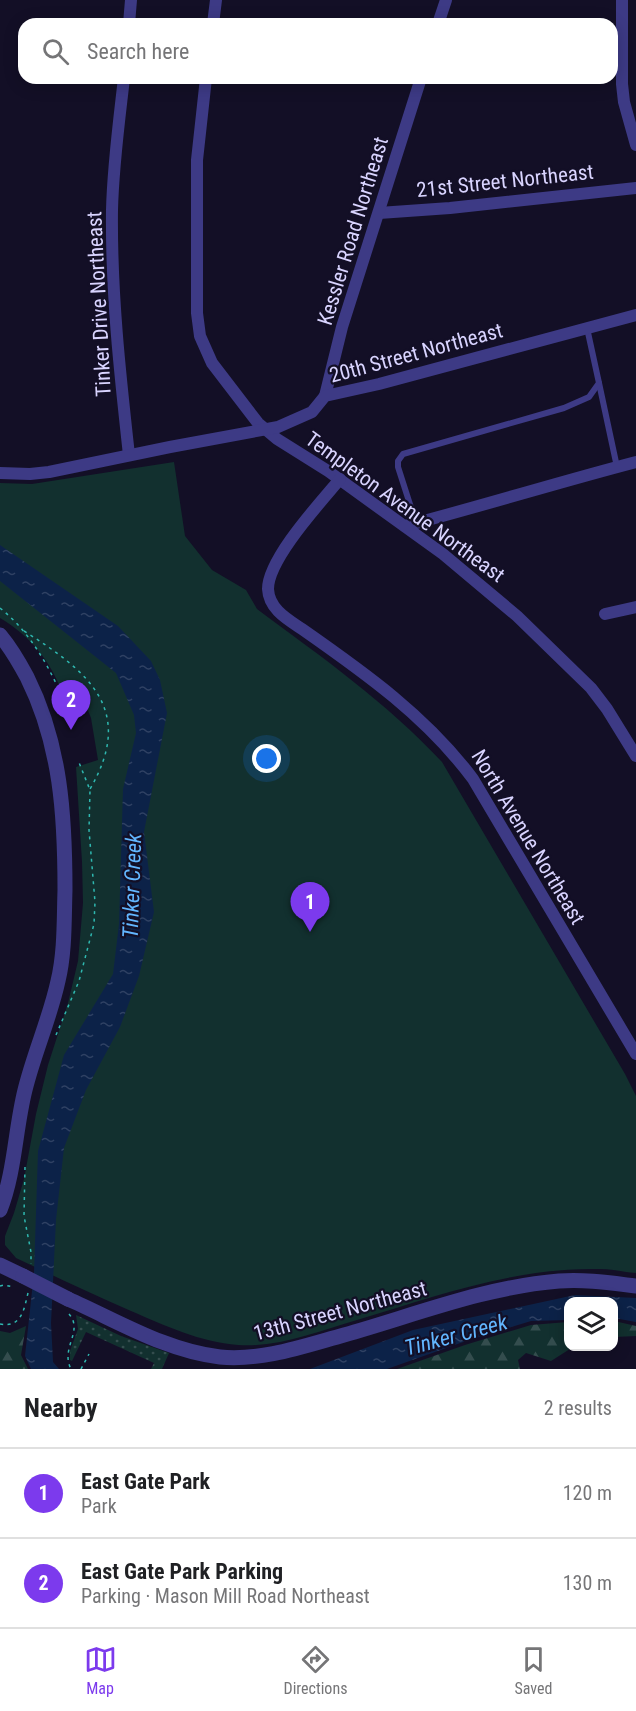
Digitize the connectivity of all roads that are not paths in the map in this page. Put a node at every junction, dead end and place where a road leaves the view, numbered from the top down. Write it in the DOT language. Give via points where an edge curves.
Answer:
graph roads {
  1 [pos="131,0"];
  2 [pos="216,0"];
  3 [pos="446,0"];
  4 [pos="622,0"];
  5 [pos="130,18"];
  6 [pos="214,18"];
  7 [pos="440,18"];
  8 [pos="123,84"];
  9 [pos="205,84"];
  10 [pos="419,84"];
  11 [pos="636,145"];
  12 [pos="636,188"];
  13 [pos="379,213"];
  14 [pos="636,315"];
  15 [pos="587,328"];
  16 [pos="599,383"];
  17 [pos="325,396"];
  18 [pos="265,430"];
  19 [pos="129,455"];
  20 [pos="636,462"];
  21 [pos="617,467"];
  22 [pos="0,473"];
  23 [pos="340,479"];
  24 [pos="410,525"];
  25 [pos="636,607"];
  26 [pos="605,614"];
  27 [pos="0,635"];
  28 [pos="636,756"];
  29 [pos="636,1054"];
  30 [pos="0,1210"];
  31 [pos="0,1265"];
  32 [pos="636,1286"];
  1 -- 5 [label="street"];
  2 -- 6 [label="street"];
  3 -- 7 [label="street"];
  4 -- 11 [label="street" via="622,84"];
  8 -- 19 [label="street, Tinker Drive Northeast" via="112,238"];
  9 -- 18 [label="street, Templeton Avenue Northeast" via="197,160 200,336 212,363"];
  10 -- 13 [label="street, Kessler Road Northeast"];
  12 -- 13 [label="street, 21st Street Northeast"];
  13 -- 17 [label="street, Kessler Road Northeast" via="342,327"];
  14 -- 15 [label="street, 20th Street Northeast"];
  15 -- 16 [label="lane"];
  15 -- 17 [label="street, 20th Street Northeast"];
  16 -- 21 [label="lane"];
  16 -- 24 [label="lane" via="589,397 572,405 399,457"];
  17 -- 18 [label="street, 20th Street Northeast" via="312,411"];
  18 -- 19 [label="street, 20th Street Northeast"];
  18 -- 23 [label="street, Templeton Avenue Northeast"];
  19 -- 22 [label="street, 20th Street Northeast" via="49,472"];
  20 -- 21 [label="street"];
  21 -- 24 [label="street"];
  23 -- 24 [label="street, Templeton Avenue Northeast"];
  23 -- 29 [label="street, North Avenue Northeast" via="278,559 269,583 270,600 280,614 400,702 455,755"];
  24 -- 28 [label="street, Templeton Avenue Northeast" via="576,672 607,709"];
  25 -- 26 [label="street"];
  27 -- 30 [label="street" via="15,655 51,736 60,792 65,872 58,981 25,1088 11,1175"];
  31 -- 32 [label="street, 13th Street Northeast, bridge" via="67,1305 178,1347 242,1358 283,1352 519,1287 579,1281"];
}
